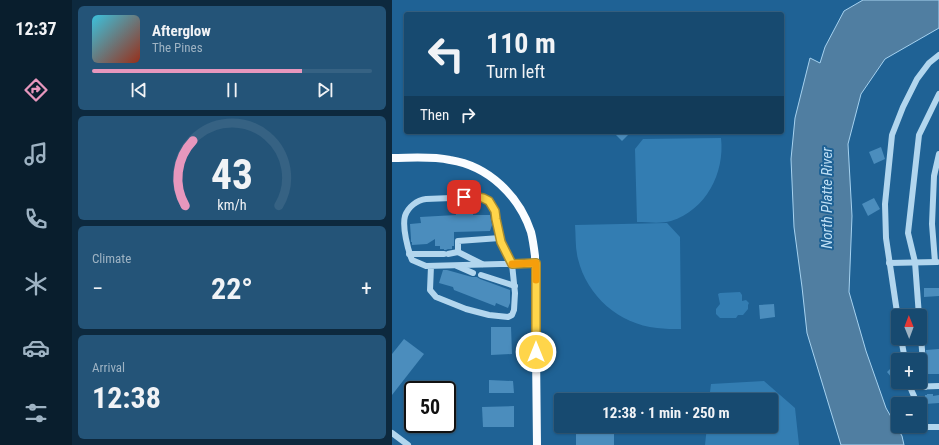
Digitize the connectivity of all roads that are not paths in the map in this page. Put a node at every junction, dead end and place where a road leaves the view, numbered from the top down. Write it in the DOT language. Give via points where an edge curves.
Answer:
graph roads {
  1 [pos="939,55"];
  2 [pos="939,94"];
  3 [pos="939,154"];
  4 [pos="392,158"];
  5 [pos="500,238"];
  6 [pos="458,252"];
  7 [pos="409,254"];
  8 [pos="915,262"];
  9 [pos="937,262"];
  10 [pos="536,263"];
  11 [pos="889,263"];
  12 [pos="483,264"];
  13 [pos="512,264"];
  14 [pos="454,265"];
  15 [pos="431,266"];
  16 [pos="473,273"];
  17 [pos="481,275"];
  18 [pos="515,286"];
  19 [pos="897,309"];
  20 [pos="918,309"];
  21 [pos="939,386"];
  22 [pos="927,387"];
  23 [pos="927,426"];
  24 [pos="939,427"];
  25 [pos="392,433"];
  26 [pos="408,445"];
  27 [pos="537,445"];
  1 -- 11 [label="street" via="917,79 892,135 885,204"];
  2 -- 8 [label="street" via="919,135 908,233"];
  3 -- 9 [label="street" via="934,176 932,224"];
  4 -- 10 [label="main road" via="452,160 476,168 491,177 510,194 520,208 531,233"];
  5 -- 6 [label="street" via="458,241"];
  5 -- 7 [label="street" via="495,211 489,201 483,198 420,200 405,217"];
  5 -- 13 [label="street"];
  6 -- 7 [label="street"];
  6 -- 12 [label="street"];
  7 -- 15 [label="street" via="412,260"];
  8 -- 9 [label="street"];
  8 -- 11 [label="street"];
  8 -- 20 [label="street"];
  10 -- 13 [label="street"];
  10 -- 27 [label="main road"];
  11 -- 19 [label="street"];
  12 -- 13 [label="street"];
  12 -- 14 [label="street"];
  13 -- 18 [label="street"];
  14 -- 15 [label="street"];
  14 -- 16 [label="street"];
  15 -- 18 [label="street" via="430,290 436,297 489,315 512,315"];
  17 -- 18 [label="street"];
  21 -- 22 [label="street"];
  23 -- 24 [label="street"];
  25 -- 26 [label="street"];
}
